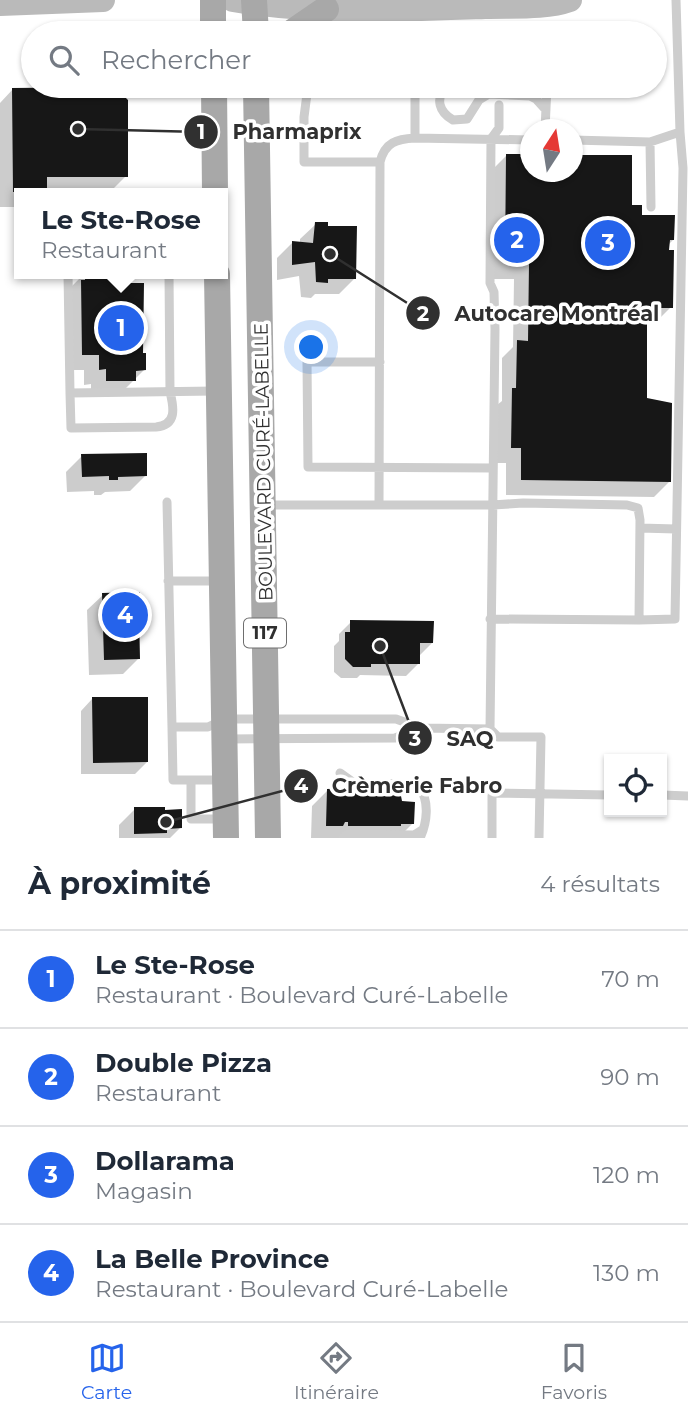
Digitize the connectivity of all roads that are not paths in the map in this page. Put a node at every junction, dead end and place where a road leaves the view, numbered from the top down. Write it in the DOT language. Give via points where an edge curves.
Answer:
graph roads {
  1 [pos="83,0"];
  2 [pos="103,0"];
  3 [pos="213,0"];
  4 [pos="570,0"];
  5 [pos="676,0"];
  6 [pos="247,1"];
  7 [pos="0,4"];
  8 [pos="420,4"];
  9 [pos="326,9"];
  10 [pos="213,21"];
  11 [pos="253,21"];
  12 [pos="308,21"];
  13 [pos="214,98"];
  14 [pos="257,98"];
  15 [pos="306,98"];
  16 [pos="415,98"];
  17 [pos="439,98"];
  18 [pos="482,98"];
  19 [pos="532,98"];
  20 [pos="546,98"];
  21 [pos="499,105"];
  22 [pos="546,110"];
  23 [pos="546,119"];
  24 [pos="680,132"];
  25 [pos="415,138"];
  26 [pos="491,139"];
  27 [pos="520,140"];
  28 [pos="583,140"];
  29 [pos="650,142"];
  30 [pos="380,163"];
  31 [pos="215,188"];
  32 [pos="650,207"];
  33 [pos="68,279"];
  34 [pos="169,279"];
  35 [pos="216,279"];
  36 [pos="380,362"];
  37 [pos="219,391"];
  38 [pos="170,392"];
  39 [pos="70,393"];
  40 [pos="380,468"];
  41 [pos="493,468"];
  42 [pos="167,502"];
  43 [pos="264,505"];
  44 [pos="379,505"];
  45 [pos="493,505"];
  46 [pos="640,528"];
  47 [pos="676,529"];
  48 [pos="169,582"];
  49 [pos="222,582"];
  50 [pos="490,619"];
  51 [pos="639,620"];
  52 [pos="172,727"];
  53 [pos="219,728"];
  54 [pos="267,728"];
  55 [pos="421,728"];
  56 [pos="490,729"];
  57 [pos="340,773"];
  58 [pos="191,780"];
  59 [pos="225,780"];
  60 [pos="540,794"];
  61 [pos="604,794"];
  62 [pos="667,795"];
  63 [pos="688,796"];
  64 [pos="424,828"];
  65 [pos="225,829"];
  66 [pos="268,838"];
  67 [pos="343,838"];
  68 [pos="420,838"];
  69 [pos="492,838"];
  70 [pos="539,838"];
  1 -- 2 [label="main road"];
  1 -- 7 [label="main road"];
  3 -- 10 [label="main road"];
  4 -- 8 [label="main road" via="511,6"];
  5 -- 24 [label="lane"];
  6 -- 9 [label="main road"];
  6 -- 11 [label="main road"];
  8 -- 9 [label="main road"];
  9 -- 12 [label="main road"];
  13 -- 31 [label="main road"];
  14 -- 43 [label="main road, BOULEVARD CURÉ-LABELLE / 117"];
  15 -- 30 [label="lane" via="304,162"];
  16 -- 25 [label="lane"];
  17 -- 18 [label="lane" via="442,111 453,120 467,119"];
  19 -- 22 [label="lane"];
  20 -- 22 [label="lane"];
  21 -- 26 [label="lane" via="499,128"];
  22 -- 23 [label="lane"];
  24 -- 29 [label="lane"];
  24 -- 47 [label="lane"];
  25 -- 26 [label="lane"];
  25 -- 30 [label="lane" via="393,142"];
  26 -- 27 [label="lane"];
  26 -- 41 [label="lane"];
  28 -- 29 [label="lane"];
  29 -- 32 [label="lane"];
  30 -- 36 [label="lane"];
  33 -- 39 [label="lane"];
  34 -- 38 [label="lane"];
  35 -- 37 [label="main road, 117"];
  36 -- 40 [label="lane"];
  36 -- 40 [label="lane" via="307,362 308,467"];
  37 -- 38 [label="lane"];
  37 -- 49 [label="main road, 117"];
  38 -- 39 [label="lane"];
  38 -- 39 [label="lane" via="171,421 163,426 71,428"];
  40 -- 41 [label="lane"];
  40 -- 44 [label="lane"];
  41 -- 45 [label="lane"];
  42 -- 48 [label="lane"];
  43 -- 44 [label="lane"];
  43 -- 54 [label="main road, BOULEVARD CURÉ-LABELLE / 117"];
  44 -- 45 [label="lane"];
  45 -- 46 [label="lane" via="633,506 640,513"];
  45 -- 50 [label="lane"];
  46 -- 47 [label="lane"];
  46 -- 51 [label="lane"];
  47 -- 51 [label="lane" via="675,620"];
  48 -- 49 [label="lane"];
  48 -- 52 [label="lane"];
  49 -- 53 [label="main road, 117"];
  50 -- 51 [label="lane"];
  50 -- 56 [label="lane"];
  52 -- 53 [label="lane"];
  52 -- 58 [label="lane" via="173,780"];
  53 -- 54 [label="lane"];
  53 -- 54 [label="lane"];
  53 -- 59 [label="main road, 117"];
  54 -- 55 [label="lane" via="396,719"];
  54 -- 55 [label="lane" via="395,738"];
  54 -- 66 [label="main road, BOULEVARD CURÉ-LABELLE / 117"];
  55 -- 56 [label="lane"];
  56 -- 60 [label="lane" via="498,737 541,737"];
  57 -- 64 [label="lane" via="354,783 419,787 425,799"];
  58 -- 59 [label="lane"];
  58 -- 65 [label="lane" via="191,819"];
  59 -- 65 [label="main road, 117"];
  60 -- 61 [label="lane"];
  60 -- 69 [label="lane" via="492,793"];
  60 -- 70 [label="lane"];
  62 -- 63 [label="lane"];
  64 -- 67 [label="lane" via="414,835 348,834"];
  64 -- 68 [label="lane"];
}
